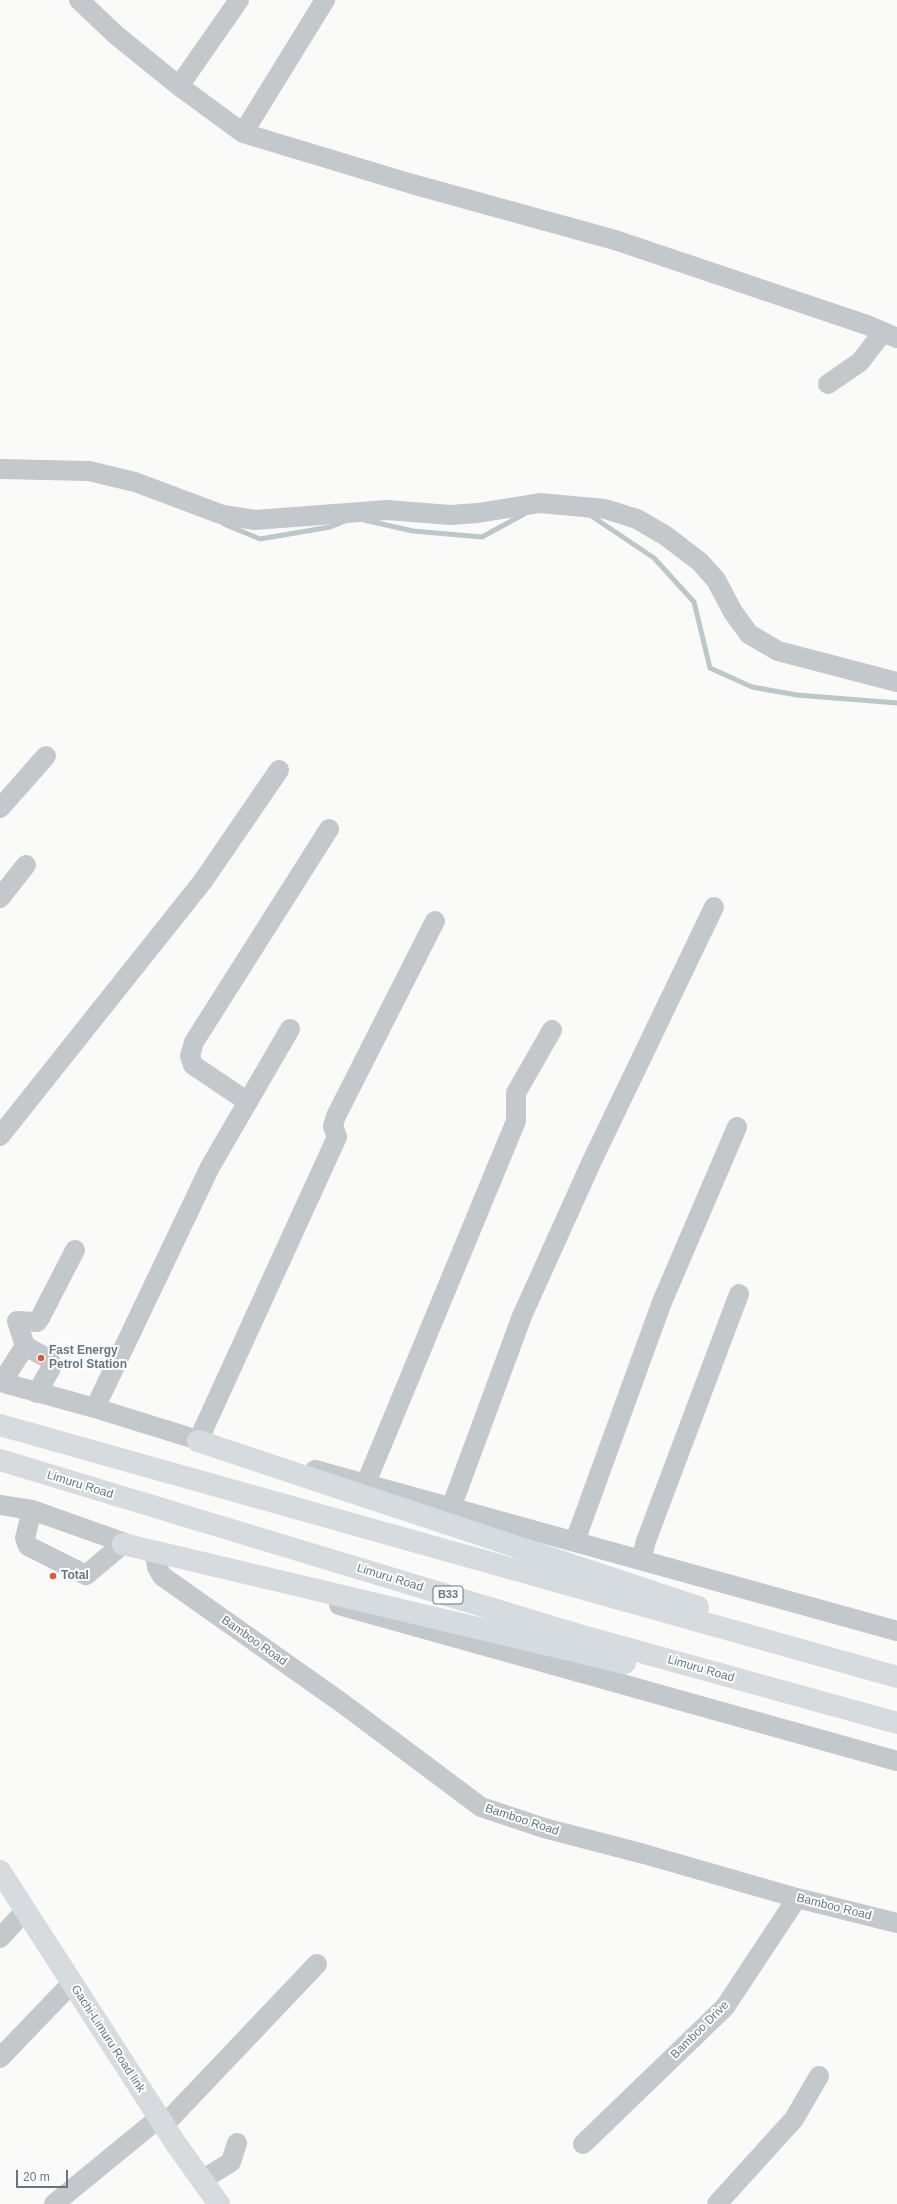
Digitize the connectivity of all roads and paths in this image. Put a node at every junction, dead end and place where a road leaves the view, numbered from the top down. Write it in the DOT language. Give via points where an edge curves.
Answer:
graph roads {
  1 [pos="79,0"];
  2 [pos="239,0"];
  3 [pos="325,0"];
  4 [pos="179,86"];
  5 [pos="243,133"];
  6 [pos="890,335"];
  7 [pos="828,384"];
  8 [pos="0,469"];
  9 [pos="897,682"];
  10 [pos="46,756"];
  11 [pos="279,770"];
  12 [pos="0,808"];
  13 [pos="330,829"];
  14 [pos="26,864"];
  15 [pos="0,898"];
  16 [pos="714,907"];
  17 [pos="435,921"];
  18 [pos="290,1029"];
  19 [pos="552,1030"];
  20 [pos="248,1102"];
  21 [pos="736,1127"];
  22 [pos="0,1136"];
  23 [pos="75,1250"];
  24 [pos="739,1294"];
  25 [pos="25,1346"];
  26 [pos="1,1382"];
  27 [pos="37,1393"];
  28 [pos="95,1408"];
  29 [pos="0,1425"];
  30 [pos="198,1441"];
  31 [pos="0,1460"];
  32 [pos="366,1483"];
  33 [pos="0,1505"];
  34 [pos="451,1508"];
  35 [pos="32,1510"];
  36 [pos="576,1541"];
  37 [pos="123,1544"];
  38 [pos="155,1553"];
  39 [pos="641,1560"];
  40 [pos="897,1631"];
  41 [pos="897,1673"];
  42 [pos="897,1677"];
  43 [pos="897,1724"];
  44 [pos="897,1727"];
  45 [pos="897,1761"];
  46 [pos="0,1872"];
  47 [pos="796,1898"];
  48 [pos="25,1911"];
  49 [pos="897,1923"];
  50 [pos="0,1938"];
  51 [pos="317,1964"];
  52 [pos="71,1984"];
  53 [pos="0,2058"];
  54 [pos="819,2076"];
  55 [pos="162,2122"];
  56 [pos="237,2143"];
  57 [pos="583,2144"];
  58 [pos="210,2196"];
  59 [pos="54,2204"];
  60 [pos="717,2204"];
  1 -- 4 [label="street" via="116,35"];
  2 -- 4 [label="street"];
  3 -- 5 [label="street"];
  4 -- 5 [label="street"];
  5 -- 6 [label="street" via="412,184 615,240 740,281"];
  6 -- 7 [label="street" via="860,362"];
  8 -- 9 [label="street" via="89,471 135,482 223,515 255,520 387,510 450,515 540,503 605,509 638,519 700,562 716,580 732,612 749,634 778,651"];
  10 -- 12 [label="street"];
  11 -- 22 [label="street" via="203,881"];
  13 -- 20 [label="street" via="194,1042 190,1056 192,1065"];
  14 -- 15 [label="street"];
  16 -- 34 [label="street" via="591,1163 522,1316"];
  17 -- 30 [label="street" via="336,1116 333,1126 337,1137"];
  18 -- 20 [label="street"];
  19 -- 32 [label="street" via="516,1093 516,1121"];
  20 -- 28 [label="street" via="210,1167"];
  21 -- 36 [label="street" via="662,1302"];
  23 -- 25 [label="street" via="37,1322 17,1321"];
  24 -- 39 [label="street"];
  25 -- 26 [label="street"];
  25 -- 27 [label="street" via="49,1359 51,1363 51,1368"];
  26 -- 27 [label="street"];
  27 -- 28 [label="street"];
  28 -- 30 [label="street"];
  29 -- 42 [label="main road"];
  30 -- 32 [label="street"];
  30 -- 41 [label="main road"];
  31 -- 43 [label="main road, Limuru Road / B33" via="579,1635"];
  32 -- 34 [label="street"];
  33 -- 35 [label="street"];
  34 -- 36 [label="street"];
  35 -- 37 [label="street"];
  35 -- 37 [label="street" via="26,1538 28,1546 86,1575"];
  36 -- 39 [label="street"];
  37 -- 38 [label="street"];
  37 -- 44 [label="main road"];
  38 -- 45 [label="street"];
  38 -- 47 [label="street, Bamboo Road" via="157,1567 162,1576 342,1703 481,1806 544,1828"];
  39 -- 40 [label="street"];
  46 -- 48 [label="main road, Gachi-Limuru Road link"];
  47 -- 49 [label="street, Bamboo Road"];
  47 -- 57 [label="street, Bamboo Drive" via="725,2007"];
  48 -- 50 [label="street"];
  48 -- 52 [label="main road, Gachi-Limuru Road link"];
  51 -- 55 [label="street"];
  52 -- 53 [label="street"];
  52 -- 55 [label="main road, Gachi-Limuru Road link"];
  54 -- 60 [label="street" via="794,2119"];
  55 -- 58 [label="main road, Gachi-Limuru Road link"];
  55 -- 59 [label="street"];
  56 -- 58 [label="street" via="231,2162"];
}
